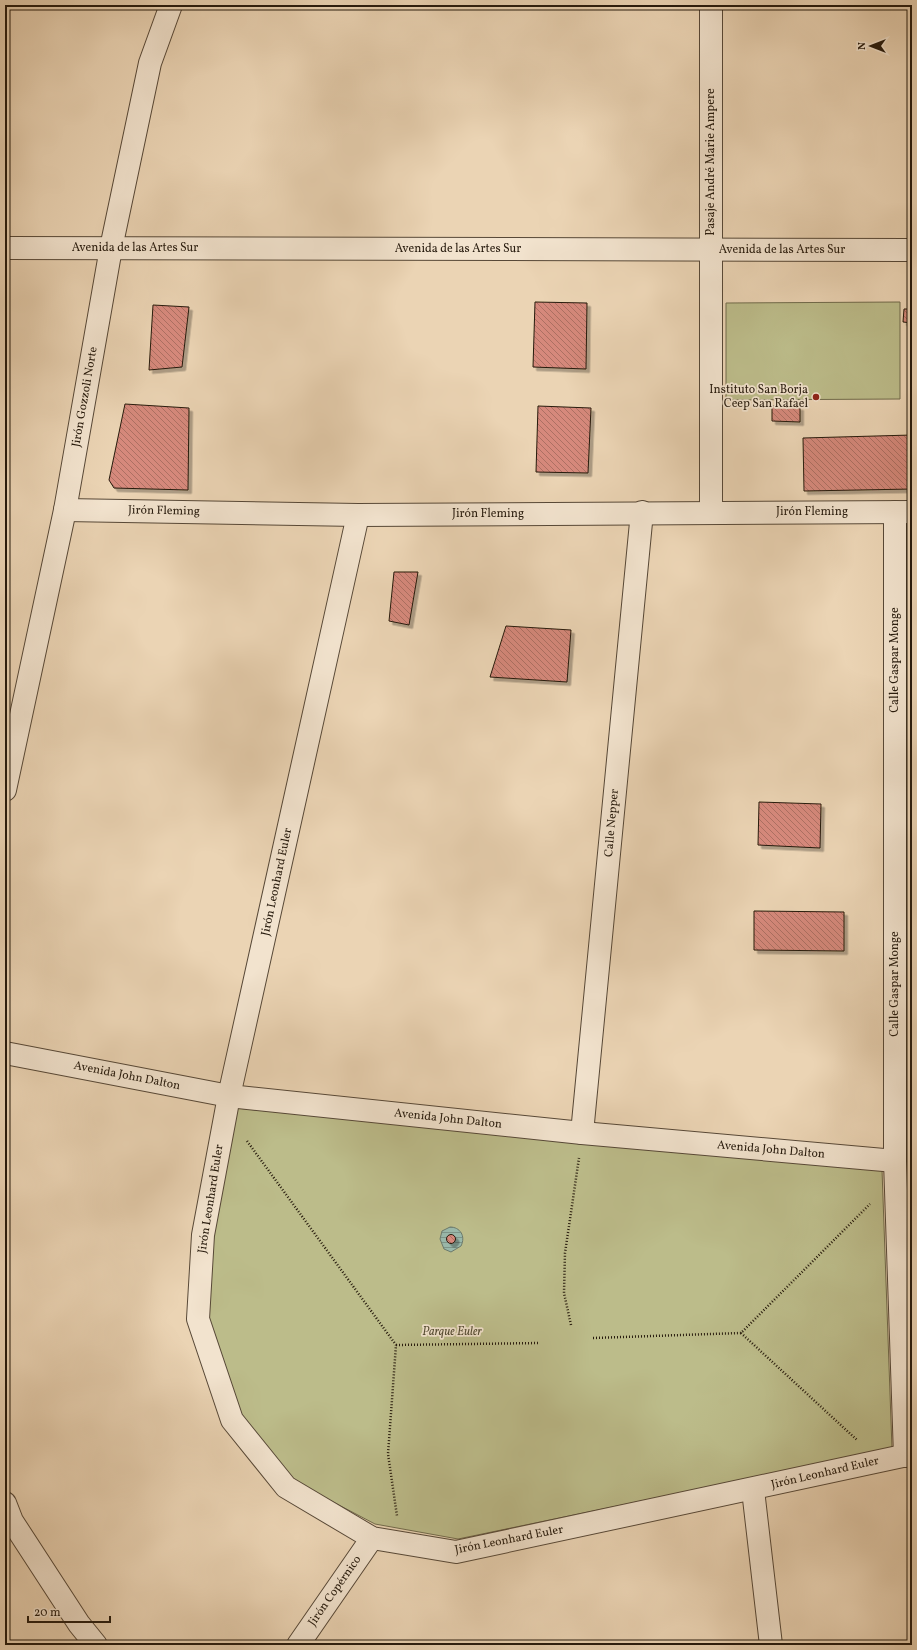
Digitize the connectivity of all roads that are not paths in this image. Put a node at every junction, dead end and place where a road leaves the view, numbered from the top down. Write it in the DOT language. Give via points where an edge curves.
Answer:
graph roads {
  1 [pos="171,5"];
  2 [pos="711,5"];
  3 [pos="5,248"];
  4 [pos="111,248"];
  5 [pos="711,250"];
  6 [pos="912,250"];
  7 [pos="65,510"];
  8 [pos="642,512"];
  9 [pos="711,512"];
  10 [pos="904,512"];
  11 [pos="358,514"];
  12 [pos="5,790"];
  13 [pos="5,1053"];
  14 [pos="228,1104"];
  15 [pos="582,1133"];
  16 [pos="895,1170"];
  17 [pos="908,1455"];
  18 [pos="752,1490"];
  19 [pos="5,1503"];
  20 [pos="372,1538"];
  21 [pos="96,1645"];
  22 [pos="298,1645"];
  23 [pos="771,1645"];
  1 -- 4 [label="street, Jirón Gozzoli Norte" via="150,63"];
  2 -- 5 [label="street, Pasaje André Marie Ampere"];
  3 -- 4 [label="street, Avenida de las Artes Sur"];
  4 -- 5 [label="street, Avenida de las Artes Sur"];
  4 -- 7 [label="street, Jirón Gozzoli Norte"];
  5 -- 6 [label="street, Avenida de las Artes Sur"];
  5 -- 9 [label="street, Pasaje André Marie Ampere"];
  7 -- 11 [label="street, Jirón Fleming"];
  7 -- 12 [label="street, Jirón Gozzoli Norte"];
  8 -- 9 [label="street, Jirón Fleming"];
  8 -- 11 [label="street, Jirón Fleming"];
  8 -- 15 [label="street, Calle Nepper"];
  9 -- 10 [label="street, Jirón Fleming"];
  10 -- 16 [label="street, Calle Gaspar Monge"];
  11 -- 14 [label="street, Jirón Leonhard Euler"];
  13 -- 14 [label="street, Avenida John Dalton"];
  14 -- 15 [label="street, Avenida John Dalton"];
  14 -- 20 [label="street, Jirón Leonhard Euler" via="203,1235 198,1319 232,1420 286,1487"];
  15 -- 16 [label="street, Avenida John Dalton"];
  16 -- 17 [label="street, Calle Gaspar Monge"];
  17 -- 18 [label="street, Jirón Leonhard Euler"];
  18 -- 20 [label="street, Jirón Leonhard Euler" via="456,1552"];
  18 -- 23 [label="street"];
  19 -- 21 [label="street" via="12,1521 28,1546 79,1624"];
  20 -- 22 [label="street, Jirón Copérnico"];
}
